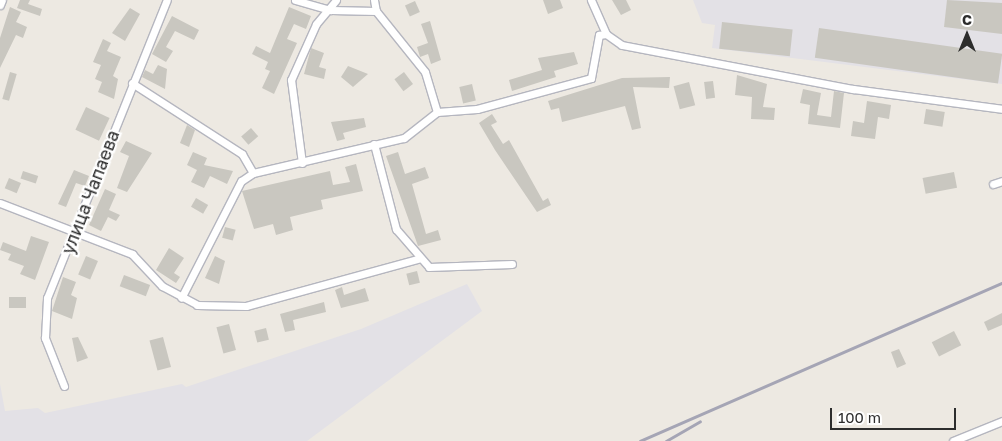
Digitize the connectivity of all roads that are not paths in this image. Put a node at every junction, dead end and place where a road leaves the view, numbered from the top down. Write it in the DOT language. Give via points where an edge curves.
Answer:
graph roads {
  1 [pos="2,0"];
  2 [pos="167,0"];
  3 [pos="295,0"];
  4 [pos="336,0"];
  5 [pos="374,0"];
  6 [pos="591,0"];
  7 [pos="0,5"];
  8 [pos="331,10"];
  9 [pos="376,11"];
  10 [pos="606,34"];
  11 [pos="132,83"];
  12 [pos="989,108"];
  13 [pos="1002,109"];
  14 [pos="437,112"];
  15 [pos="1002,114"];
  16 [pos="374,144"];
  17 [pos="302,163"];
  18 [pos="253,173"];
  19 [pos="1002,181"];
  20 [pos="993,184"];
  21 [pos="0,203"];
  22 [pos="76,231"];
  23 [pos="422,258"];
  24 [pos="512,264"];
  25 [pos="181,298"];
  26 [pos="64,386"];
  27 [pos="1002,420"];
  28 [pos="952,441"];
  1 -- 7 [label="street"];
  2 -- 11 [label="street, улица Чапаева"];
  3 -- 8 [label="street"];
  4 -- 8 [label="street"];
  5 -- 9 [label="street"];
  6 -- 10 [label="street" via="602,17"];
  8 -- 9 [label="street"];
  8 -- 17 [label="street" via="316,24 291,80"];
  9 -- 14 [label="street" via="425,72"];
  10 -- 12 [label="street" via="622,45 725,66"];
  10 -- 14 [label="street" via="599,35 592,78 477,109"];
  11 -- 18 [label="street" via="242,154"];
  11 -- 22 [label="street, улица Чапаева"];
  12 -- 13 [label="street"];
  12 -- 15 [label="street"];
  14 -- 16 [label="street" via="404,138"];
  16 -- 17 [label="street"];
  16 -- 23 [label="street" via="396,229"];
  17 -- 18 [label="street"];
  18 -- 25 [label="street" via="241,181"];
  19 -- 20 [label="street"];
  21 -- 22 [label="street"];
  22 -- 25 [label="street" via="132,254"];
  22 -- 26 [label="street, улица Чапаева" via="47,298 45,338"];
  23 -- 24 [label="street" via="429,267"];
  23 -- 25 [label="street" via="246,306 197,305"];
  27 -- 28 [label="street"];
}
